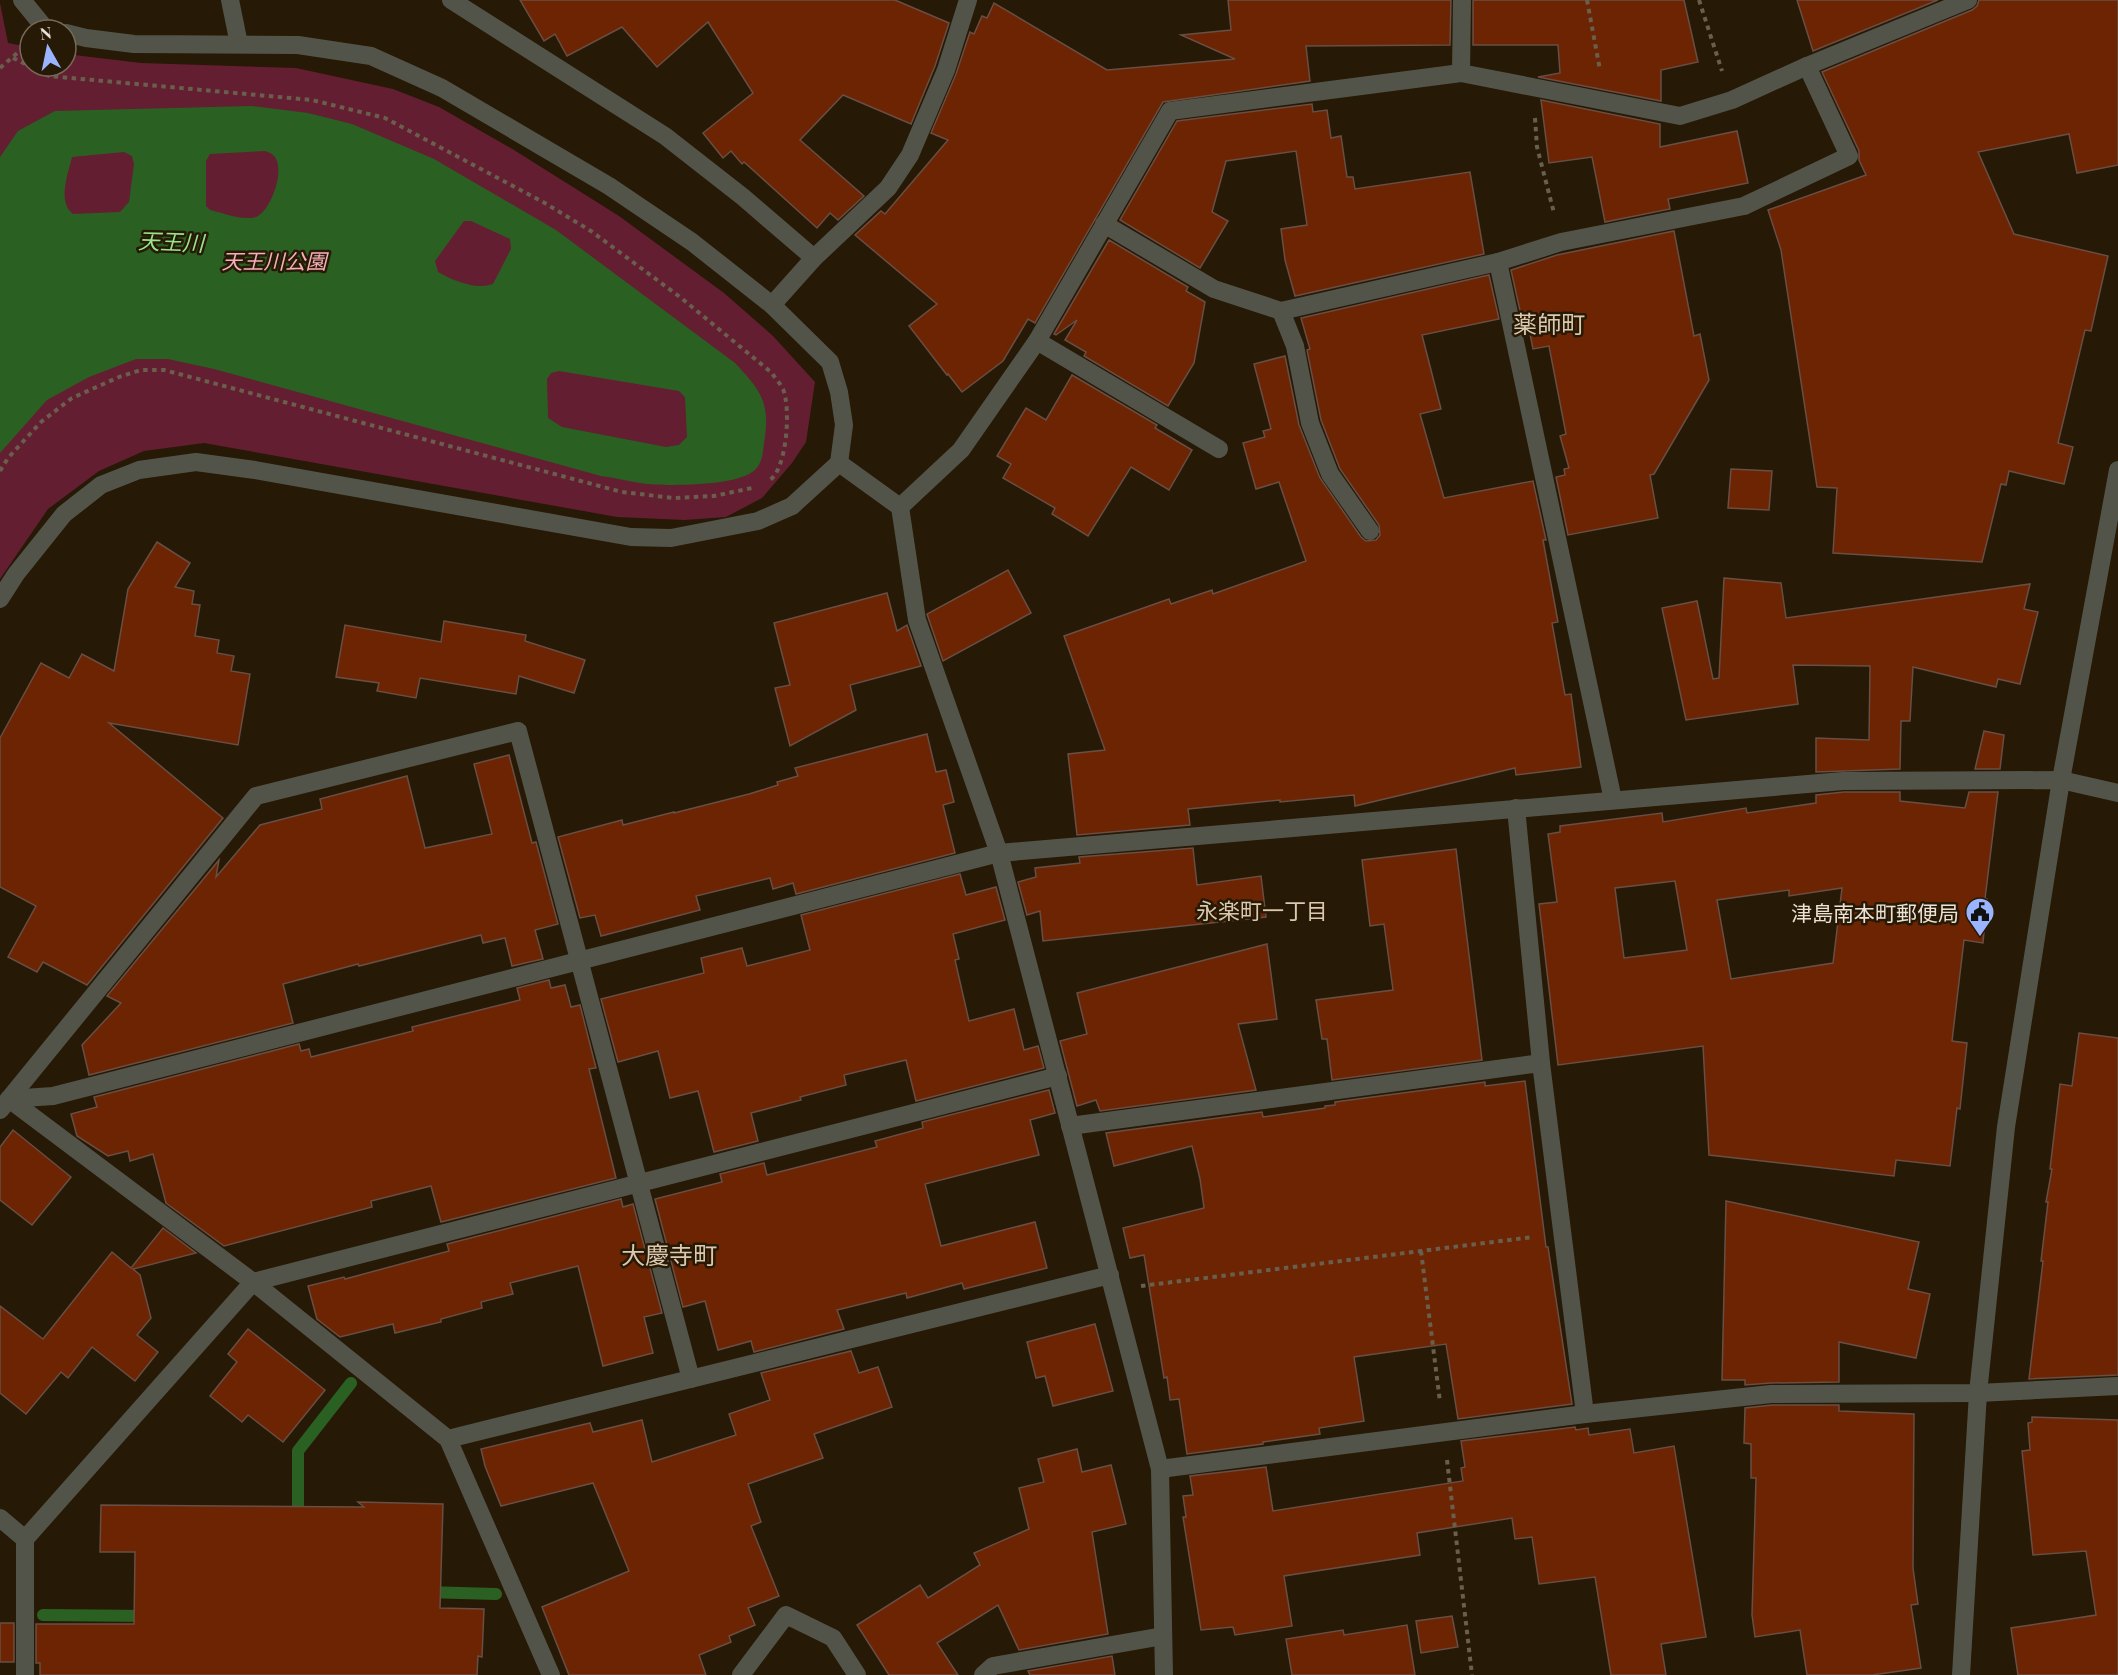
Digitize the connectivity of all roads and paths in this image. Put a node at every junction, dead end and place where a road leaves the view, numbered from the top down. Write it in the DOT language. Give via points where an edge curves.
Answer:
graph roads {
  1 [pos="22,0"];
  2 [pos="230,0"];
  3 [pos="451,0"];
  4 [pos="968,0"];
  5 [pos="1462,0"];
  6 [pos="1587,0"];
  7 [pos="1700,0"];
  8 [pos="1968,0"];
  9 [pos="37,18"];
  10 [pos="78,36"];
  11 [pos="239,44"];
  12 [pos="18,53"];
  13 [pos="13,58"];
  14 [pos="1807,66"];
  15 [pos="0,68"];
  16 [pos="1461,73"];
  17 [pos="1532,87"];
  18 [pos="1732,100"];
  19 [pos="1606,101"];
  20 [pos="1104,224"];
  21 [pos="1561,242"];
  22 [pos="814,258"];
  23 [pos="1498,262"];
  24 [pos="772,304"];
  25 [pos="1281,311"];
  26 [pos="1037,340"];
  27 [pos="1219,449"];
  28 [pos="839,464"];
  29 [pos="2118,470"];
  30 [pos="0,471"];
  31 [pos="900,507"];
  32 [pos="1370,531"];
  33 [pos="2110,562"];
  34 [pos="0,598"];
  35 [pos="2061,780"];
  36 [pos="2118,793"];
  37 [pos="1613,800"];
  38 [pos="1516,808"];
  39 [pos="999,853"];
  40 [pos="579,960"];
  41 [pos="1541,1063"];
  42 [pos="1058,1076"];
  43 [pos="5,1105"];
  44 [pos="1070,1126"];
  45 [pos="639,1183"];
  46 [pos="1563,1233"];
  47 [pos="252,1282"];
  48 [pos="1112,1282"];
  49 [pos="691,1379"];
  50 [pos="2118,1386"];
  51 [pos="1978,1393"];
  52 [pos="1585,1414"];
  53 [pos="448,1439"];
  54 [pos="1160,1469"];
  55 [pos="0,1518"];
  56 [pos="25,1539"];
  57 [pos="1163,1636"];
  58 [pos="25,1675"];
  59 [pos="551,1675"];
  60 [pos="741,1675"];
  61 [pos="857,1675"];
  62 [pos="983,1675"];
  63 [pos="1164,1675"];
  64 [pos="1961,1675"];
  1 -- 9 [label="street"];
  2 -- 11 [label="street"];
  3 -- 22 [label="street" via="666,136"];
  4 -- 22 [label="street" via="946,70 910,155 888,188"];
  5 -- 16 [label="street"];
  6 -- 19 [label="path"];
  7 -- 18 [label="path"];
  8 -- 14 [label="street"];
  10 -- 11 [label="street" via="134,44"];
  11 -- 24 [label="street" via="298,45 371,56 442,88 609,186 692,242"];
  12 -- 13 [label="path"];
  13 -- 15 [label="path"];
  13 -- 30 [label="path" via="49,76 312,100 386,118 591,231 680,297 772,373 783,390 788,421 774,477 763,486 714,496 674,498 622,492 164,370 141,370 72,398 41,422"];
  14 -- 18 [label="street"];
  14 -- 21 [label="street" via="1849,156 1744,206"];
  16 -- 17 [label="street"];
  16 -- 20 [label="street" via="1170,111"];
  17 -- 19 [label="street"];
  17 -- 21 [label="path" via="1537,147"];
  18 -- 19 [label="street" via="1680,116"];
  20 -- 25 [label="street" via="1215,289"];
  20 -- 26 [label="street"];
  21 -- 23 [label="street"];
  22 -- 24 [label="street"];
  23 -- 25 [label="street"];
  23 -- 37 [label="street"];
  24 -- 28 [label="street" via="830,362 844,425"];
  25 -- 32 [label="street" via="1295,346 1310,423 1330,474"];
  26 -- 27 [label="street"];
  26 -- 31 [label="street" via="961,450"];
  28 -- 31 [label="street"];
  28 -- 34 [label="street" via="792,506 758,521 671,538 631,537 196,462 139,470 101,485 64,514"];
  29 -- 33 [label="street"];
  31 -- 39 [label="street" via="917,620"];
  33 -- 35 [label="street"];
  35 -- 36 [label="street"];
  35 -- 37 [label="street" via="1843,781"];
  35 -- 51 [label="street" via="2006,1127"];
  37 -- 38 [label="street"];
  38 -- 39 [label="street"];
  38 -- 41 [label="street"];
  39 -- 40 [label="street"];
  39 -- 42 [label="street"];
  40 -- 43 [label="street" via="53,1096"];
  40 -- 43 [label="street" via="518,731 256,796"];
  40 -- 45 [label="street"];
  41 -- 44 [label="street"];
  41 -- 46 [label="street"];
  42 -- 44 [label="street"];
  42 -- 45 [label="street"];
  43 -- 47 [label="street"];
  44 -- 48 [label="street"];
  45 -- 47 [label="street"];
  45 -- 49 [label="street"];
  46 -- 48 [label="path"];
  46 -- 52 [label="street"];
  47 -- 53 [label="street"];
  47 -- 56 [label="street"];
  48 -- 49 [label="street"];
  48 -- 54 [label="street"];
  49 -- 53 [label="street"];
  50 -- 51 [label="street"];
  51 -- 52 [label="street" via="1771,1394"];
  51 -- 64 [label="street"];
  52 -- 54 [label="street"];
  53 -- 59 [label="street"];
  54 -- 57 [label="street"];
  55 -- 56 [label="street"];
  56 -- 58 [label="street"];
  57 -- 62 [label="street" via="993,1666"];
  57 -- 63 [label="street"];
  60 -- 61 [label="street" via="786,1615 833,1638"];
}
